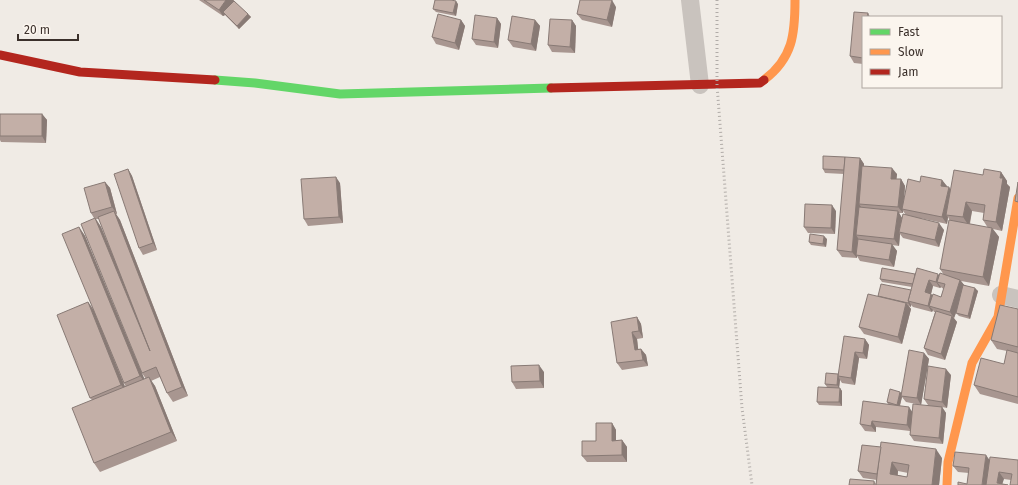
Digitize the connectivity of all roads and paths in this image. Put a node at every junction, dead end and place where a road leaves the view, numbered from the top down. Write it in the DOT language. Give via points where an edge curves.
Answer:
graph roads {
  1 [pos="690,0"];
  2 [pos="795,0"];
  3 [pos="0,55"];
  4 [pos="700,86"];
  5 [pos="1018,198"];
  6 [pos="1010,297"];
  7 [pos="947,485"];
  1 -- 4 [label="street"];
  2 -- 4 [label="street" via="795,32 786,59 774,73 760,82"];
  3 -- 4 [label="street" via="80,72 255,83 340,94"];
  5 -- 6 [label="street" via="1013,235"];
  6 -- 7 [label="street" via="972,363 948,462"];
}
